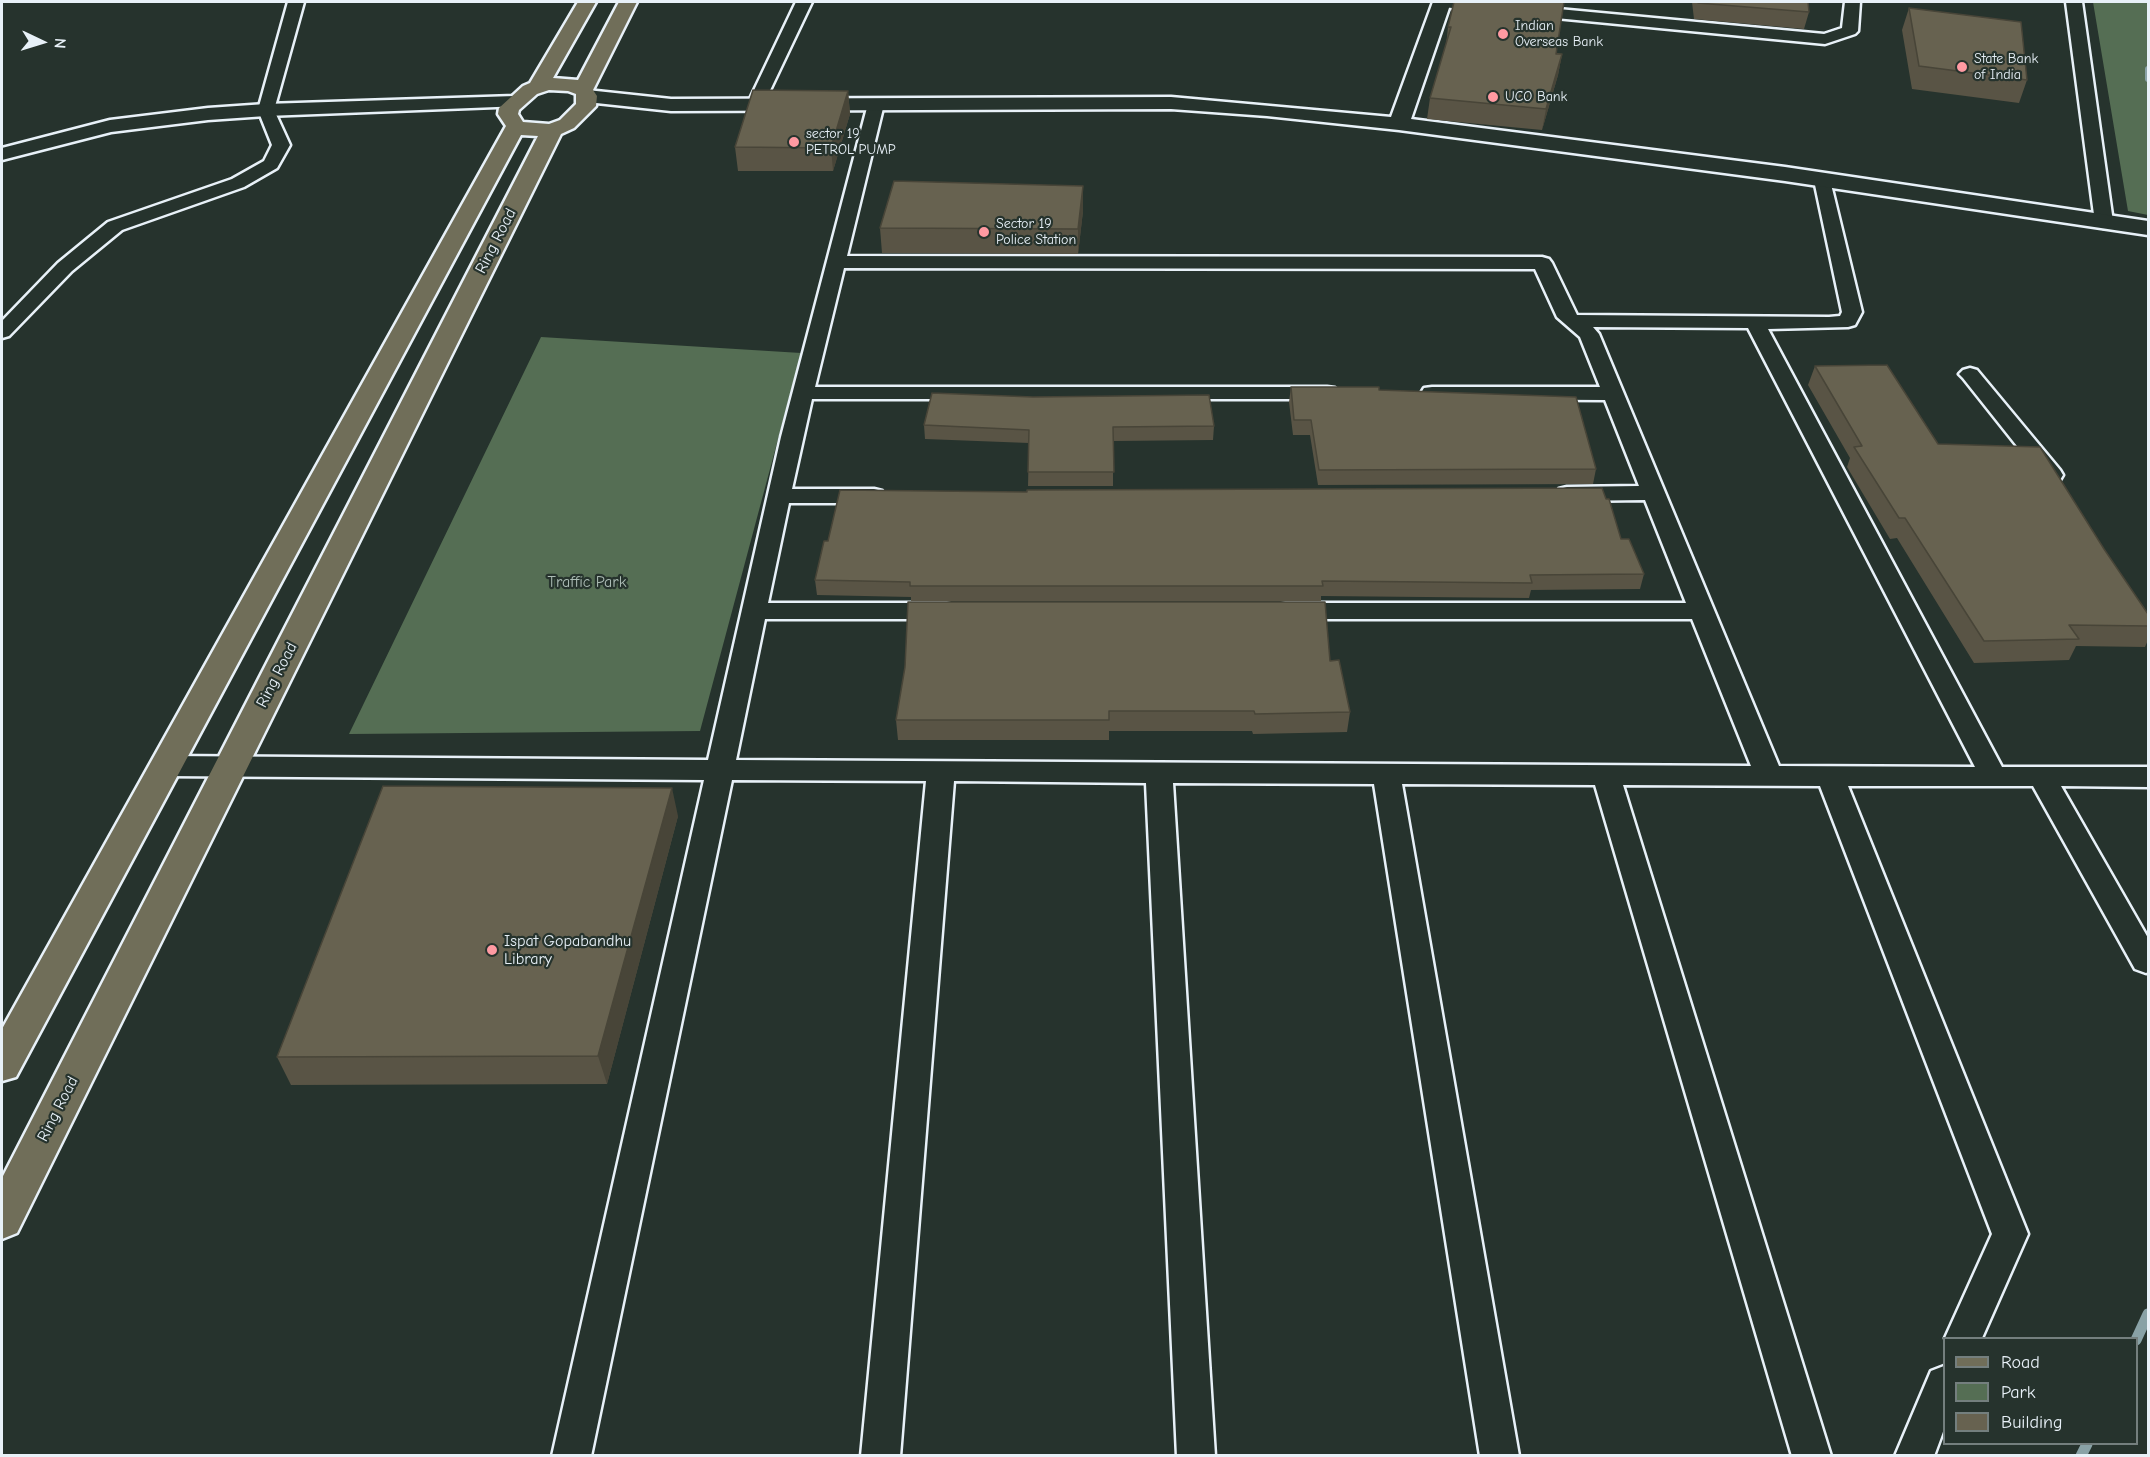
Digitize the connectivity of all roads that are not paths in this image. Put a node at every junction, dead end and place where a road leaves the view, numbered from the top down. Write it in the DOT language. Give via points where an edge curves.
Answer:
graph roads {
  1 [pos="296,2"];
  2 [pos="587,2"];
  3 [pos="628,2"];
  4 [pos="804,2"];
  5 [pos="1442,2"];
  6 [pos="1852,2"];
  7 [pos="2074,2"];
  8 [pos="538,87"];
  9 [pos="585,93"];
  10 [pos="876,104"];
  11 [pos="671,105"];
  12 [pos="755,105"];
  13 [pos="267,113"];
  14 [pos="513,114"];
  15 [pos="563,124"];
  16 [pos="1399,124"];
  17 [pos="2,154"];
  18 [pos="2,161"];
  19 [pos="1823,180"];
  20 [pos="2104,222"];
  21 [pos="2148,228"];
  22 [pos="836,262"];
  23 [pos="24,309"];
  24 [pos="2,318"];
  25 [pos="1572,321"];
  26 [pos="1754,321"];
  27 [pos="2,332"];
  28 [pos="1970,374"];
  29 [pos="803,393"];
  30 [pos="1351,393"];
  31 [pos="1411,393"];
  32 [pos="1613,394"];
  33 [pos="2064,492"];
  34 [pos="1654,493"];
  35 [pos="1546,494"];
  36 [pos="779,496"];
  37 [pos="899,496"];
  38 [pos="754,611"];
  39 [pos="970,611"];
  40 [pos="1270,611"];
  41 [pos="1701,611"];
  42 [pos="166,766"];
  43 [pos="232,766"];
  44 [pos="720,770"];
  45 [pos="941,771"];
  46 [pos="1160,773"];
  47 [pos="1386,774"];
  48 [pos="1606,776"];
  49 [pos="1768,776"];
  50 [pos="1830,776"];
  51 [pos="1994,777"];
  52 [pos="2042,777"];
  53 [pos="2148,777"];
  54 [pos="2146,961"];
  55 [pos="2,1065"];
  56 [pos="2,1220"];
  57 [pos="1964,1337"];
  58 [pos="1943,1386"];
  59 [pos="571,1455"];
  60 [pos="880,1455"];
  61 [pos="1196,1455"];
  62 [pos="1500,1455"];
  63 [pos="1812,1455"];
  64 [pos="1914,1455"];
  1 -- 13 [label="street"];
  2 -- 8 [label="main road"];
  3 -- 9 [label="main road"];
  4 -- 12 [label="street"];
  5 -- 6 [label="street" via="1825,39 1850,31"];
  5 -- 16 [label="street"];
  7 -- 20 [label="street"];
  8 -- 9 [label="main road" via="572,85"];
  8 -- 14 [label="main road"];
  9 -- 11 [label="street"];
  9 -- 15 [label="main road, Ring Road" via="586,106"];
  10 -- 12 [label="street"];
  10 -- 16 [label="street" via="1171,103"];
  10 -- 22 [label="street"];
  11 -- 12 [label="street"];
  11 -- 15 [label="street"];
  13 -- 14 [label="street"];
  13 -- 17 [label="street" via="208,114 110,126"];
  13 -- 18 [label="street" via="123,131"];
  13 -- 23 [label="street" via="281,145 271,164 238,183 116,226 65,267"];
  14 -- 15 [label="main road" via="525,130"];
  14 -- 42 [label="main road"];
  15 -- 43 [label="main road, Ring Road"];
  16 -- 19 [label="street"];
  19 -- 20 [label="street"];
  19 -- 26 [label="street" via="1851,312 1848,321"];
  20 -- 21 [label="street"];
  22 -- 25 [label="street" via="1542,263"];
  22 -- 29 [label="street"];
  23 -- 24 [label="street"];
  23 -- 27 [label="street"];
  25 -- 26 [label="street"];
  25 -- 32 [label="street" via="1589,334"];
  26 -- 51 [label="street"];
  28 -- 33 [label="street"];
  29 -- 30 [label="street"];
  29 -- 36 [label="street"];
  31 -- 32 [label="street"];
  32 -- 34 [label="street"];
  34 -- 35 [label="street"];
  34 -- 41 [label="street"];
  36 -- 37 [label="street"];
  36 -- 38 [label="street"];
  38 -- 39 [label="street"];
  38 -- 44 [label="street"];
  40 -- 41 [label="street"];
  41 -- 49 [label="street"];
  42 -- 43 [label="street"];
  42 -- 55 [label="main road"];
  43 -- 44 [label="street"];
  43 -- 56 [label="main road, Ring Road"];
  44 -- 45 [label="street"];
  44 -- 59 [label="street"];
  45 -- 46 [label="street"];
  45 -- 60 [label="street"];
  46 -- 47 [label="street"];
  46 -- 61 [label="street"];
  47 -- 48 [label="street"];
  47 -- 62 [label="street"];
  48 -- 49 [label="street"];
  48 -- 63 [label="street"];
  49 -- 50 [label="street"];
  50 -- 51 [label="street"];
  50 -- 57 [label="street" via="2010,1234"];
  51 -- 52 [label="street"];
  52 -- 53 [label="street"];
  52 -- 54 [label="street"];
  58 -- 64 [label="street"];
}
